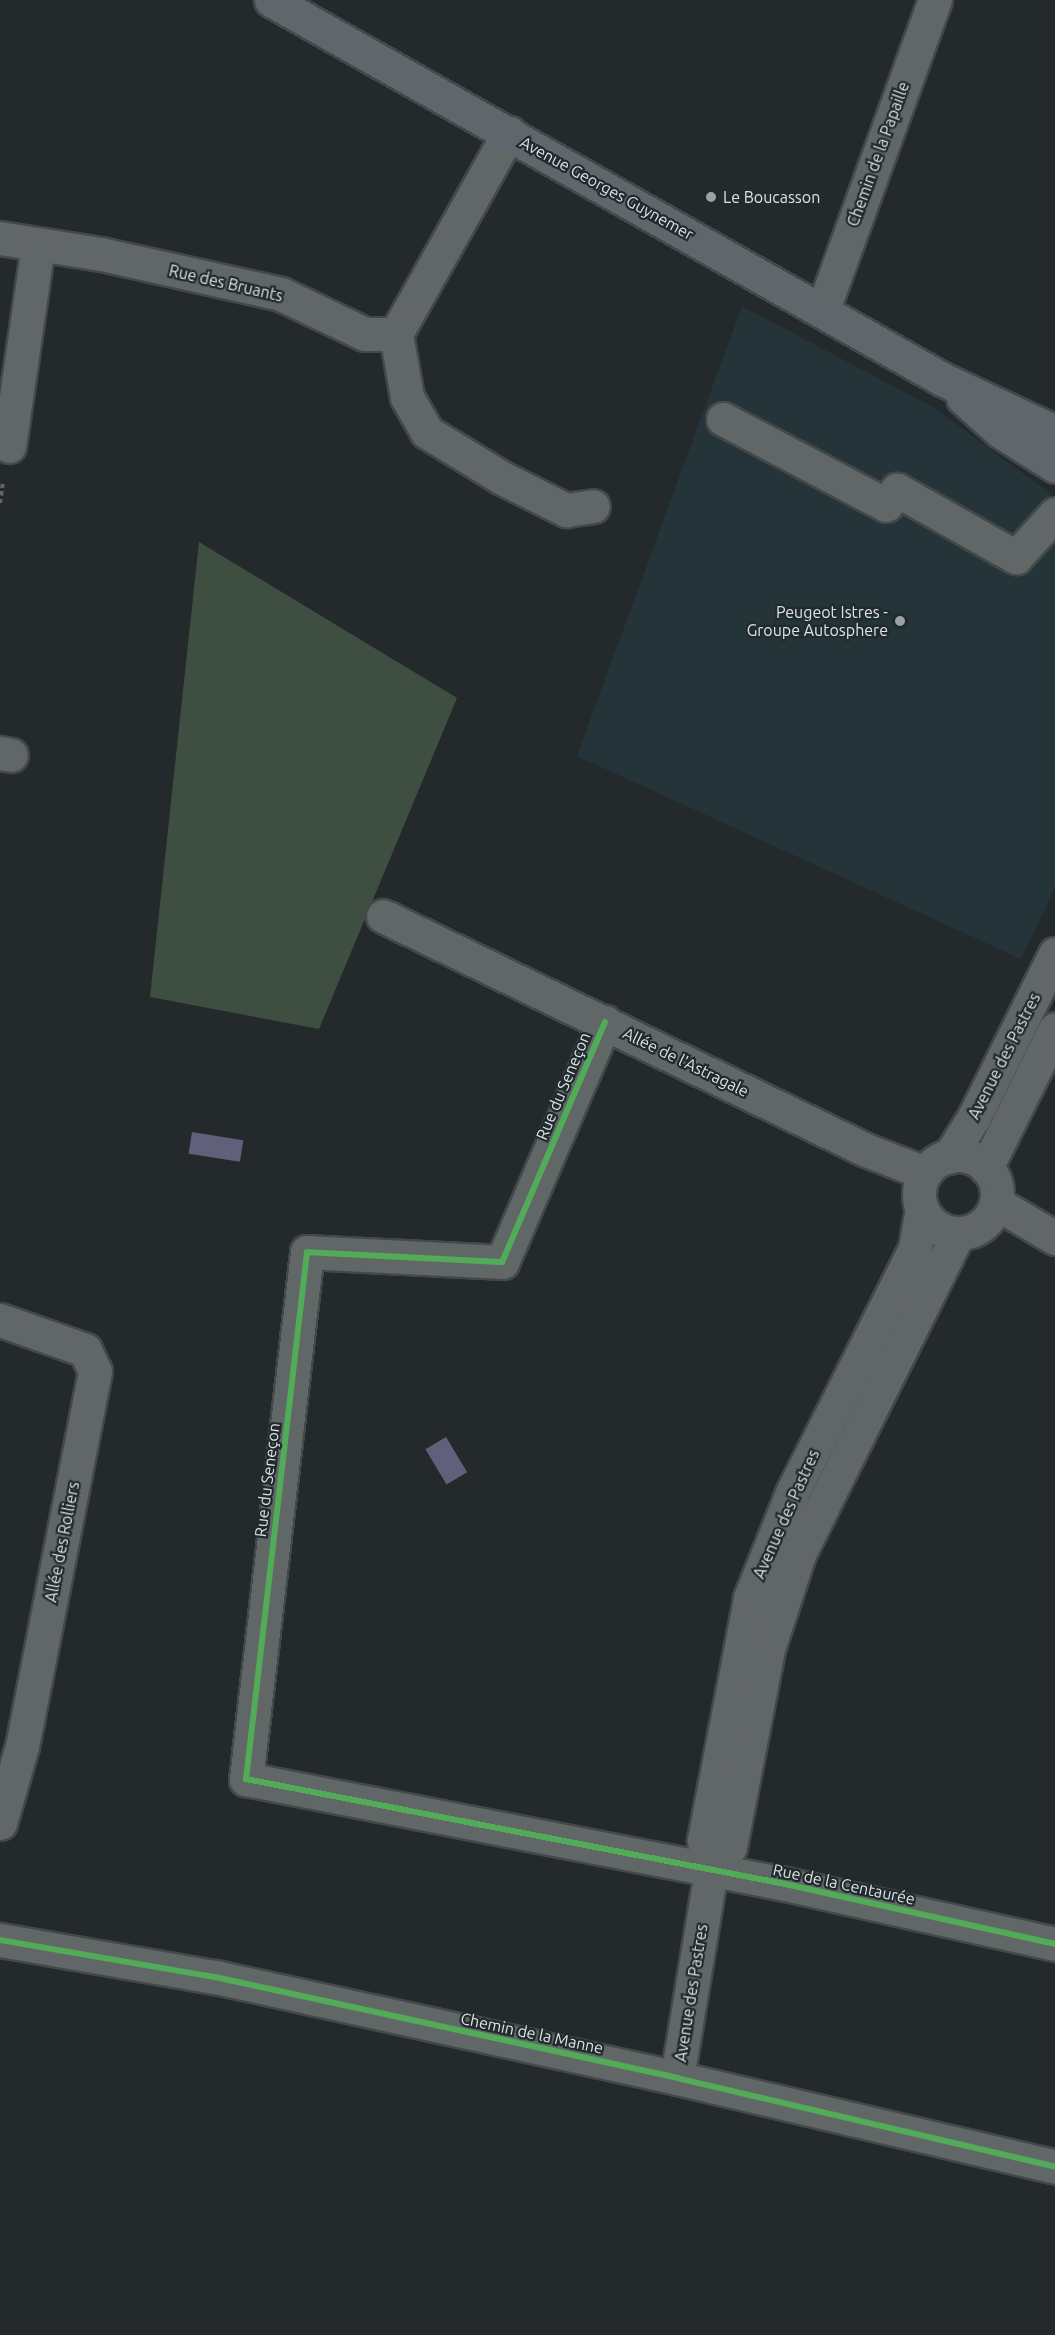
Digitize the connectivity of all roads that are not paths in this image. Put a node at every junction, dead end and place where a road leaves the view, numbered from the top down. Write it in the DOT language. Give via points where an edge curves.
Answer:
graph roads {
  1 [pos="271,0"];
  2 [pos="935,0"];
  3 [pos="509,133"];
  4 [pos="0,238"];
  5 [pos="38,244"];
  6 [pos="823,309"];
  7 [pos="396,334"];
  8 [pos="942,378"];
  9 [pos="723,419"];
  10 [pos="1055,432"];
  11 [pos="9,446"];
  12 [pos="1055,466"];
  13 [pos="593,506"];
  14 [pos="1055,514"];
  15 [pos="383,916"];
  16 [pos="1055,954"];
  17 [pos="605,1022"];
  18 [pos="1055,1029"];
  19 [pos="937,1165"];
  20 [pos="986,1168"];
  21 [pos="996,1203"];
  22 [pos="922,1210"];
  23 [pos="958,1233"];
  24 [pos="1055,1238"];
  25 [pos="0,1320"];
  26 [pos="0,1823"];
  27 [pos="626,1853"];
  28 [pos="711,1871"];
  29 [pos="0,1940"];
  30 [pos="1055,1944"];
  31 [pos="677,2078"];
  32 [pos="1055,2167"];
  1 -- 3 [label="main road, Avenue Georges Guynemer"];
  2 -- 6 [label="street, Chemin de la Papaille"];
  3 -- 6 [label="main road, Avenue Georges Guynemer"];
  3 -- 7 [label="street"];
  4 -- 5 [label="street, Rue des Bruants"];
  5 -- 7 [label="street, Rue des Bruants" via="282,294 365,334"];
  5 -- 11 [label="street"];
  6 -- 8 [label="main road, Avenue Georges Guynemer"];
  7 -- 13 [label="street" via="407,397 427,432 502,478 566,510"];
  8 -- 10 [label="main road, Avenue Georges Guynemer"];
  8 -- 12 [label="main road, Avenue Georges Guynemer" via="1000,431"];
  9 -- 14 [label="street" via="886,505 897,490 1016,558"];
  15 -- 17 [label="street, Allée de l'Astragale"];
  16 -- 19 [label="street, Avenue des Pastres" via="974,1117"];
  17 -- 19 [label="street, Allée de l'Astragale" via="866,1149"];
  17 -- 27 [label="street, Rue du Seneçon" via="502,1262 307,1252 246,1779"];
  18 -- 20 [label="street, Avenue des Pastres"];
  19 -- 20 [label="street" via="966,1157"];
  19 -- 22 [label="street" via="919,1191"];
  20 -- 21 [label="street" via="997,1191"];
  21 -- 23 [label="street" via="982,1225"];
  21 -- 24 [label="street"];
  22 -- 23 [label="street" via="937,1227"];
  22 -- 28 [label="street, Avenue des Pastres" via="915,1248 792,1493 750,1598 704,1840"];
  23 -- 28 [label="street, Avenue des Pastres" via="799,1554 768,1649 730,1847"];
  25 -- 26 [label="street, Allée des Rolliers" via="85,1350 95,1371 22,1746"];
  27 -- 28 [label="street, Rue de la Centaurée"];
  28 -- 30 [label="street, Rue de la Centaurée"];
  28 -- 31 [label="street, Avenue des Pastres"];
  29 -- 31 [label="street, Chemin de la Manne" via="215,1977"];
  31 -- 32 [label="street, Chemin de la Manne"];
}
